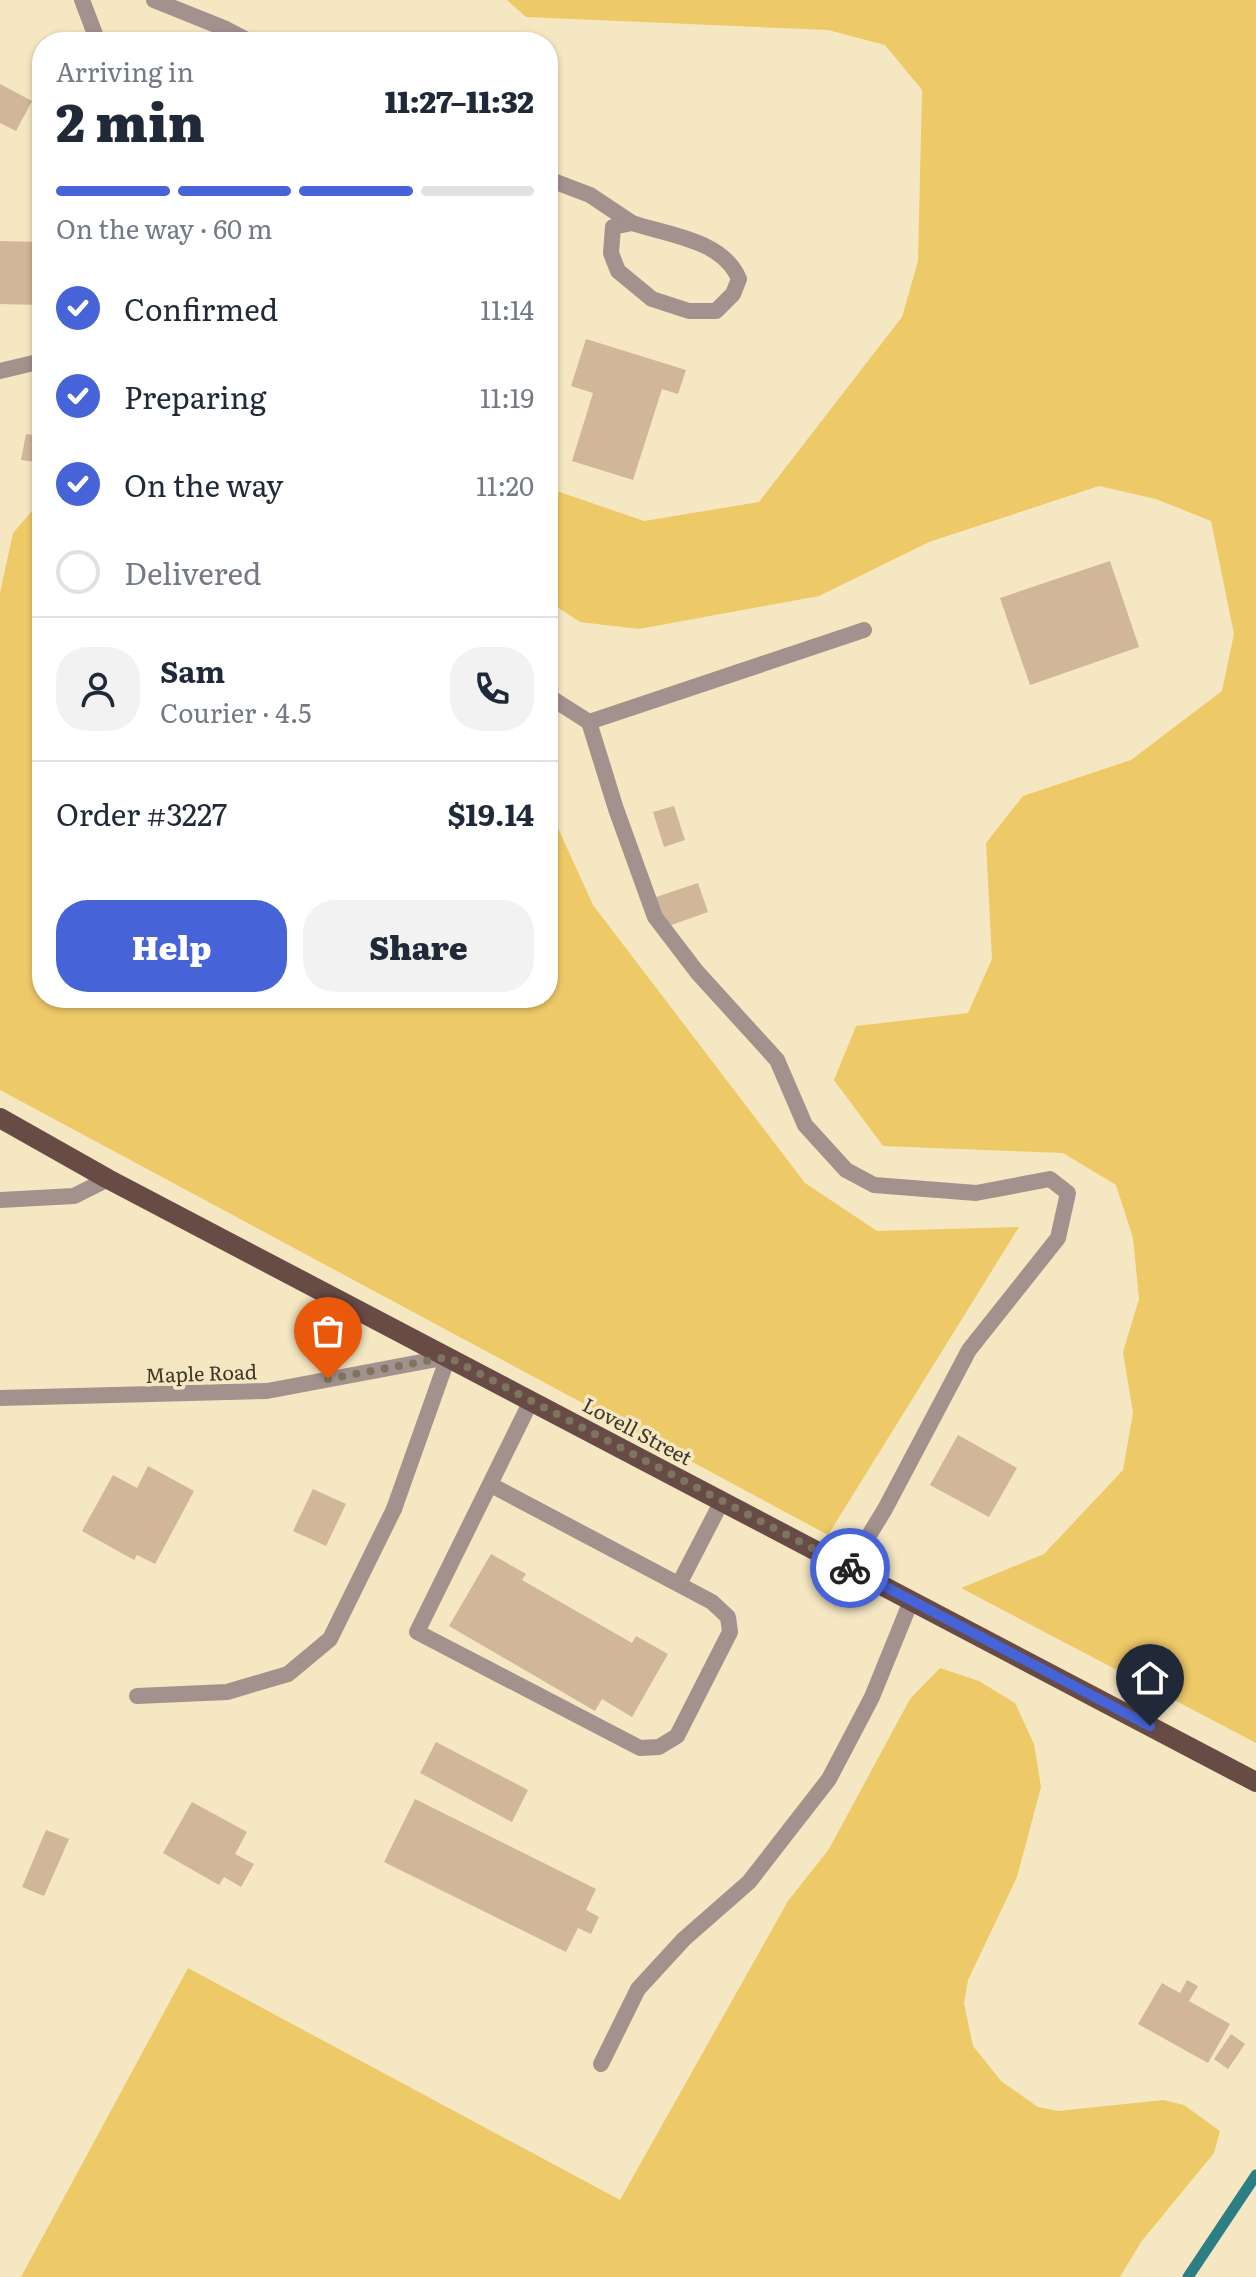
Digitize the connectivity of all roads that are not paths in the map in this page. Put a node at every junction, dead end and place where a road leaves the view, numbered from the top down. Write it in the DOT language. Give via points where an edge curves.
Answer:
graph roads {
  1 [pos="82,0"];
  2 [pos="154,0"];
  3 [pos="94,32"];
  4 [pos="232,32"];
  5 [pos="558,183"];
  6 [pos="632,223"];
  7 [pos="32,363"];
  8 [pos="0,371"];
  9 [pos="864,630"];
  10 [pos="558,702"];
  11 [pos="589,722"];
  12 [pos="0,1118"];
  13 [pos="108,1179"];
  14 [pos="0,1200"];
  15 [pos="448,1357"];
  16 [pos="0,1398"];
  17 [pos="531,1401"];
  18 [pos="491,1485"];
  19 [pos="722,1501"];
  20 [pos="849,1568"];
  21 [pos="679,1584"];
  22 [pos="911,1601"];
  23 [pos="137,1696"];
  24 [pos="1256,1782"];
  25 [pos="601,2064"];
  1 -- 3 [label="street"];
  2 -- 4 [label="street"];
  5 -- 6 [label="street" via="590,195"];
  6 -- 6 [label="street" via="613,227 611,253 618,271 652,299 689,311 716,311 733,294 739,279 734,266 711,248"];
  7 -- 8 [label="street"];
  9 -- 11 [label="street"];
  10 -- 11 [label="street"];
  11 -- 20 [label="street" via="655,917 777,1060 805,1125 846,1170 874,1185 976,1193 1050,1179 1068,1193 1058,1238 969,1350"];
  12 -- 13 [label="main road, Lovell Street"];
  13 -- 14 [label="street" via="74,1196"];
  13 -- 15 [label="main road, Lovell Street"];
  15 -- 16 [label="street, Maple Road" via="267,1391"];
  15 -- 17 [label="main road, Lovell Street"];
  15 -- 23 [label="street" via="394,1509 330,1639 288,1674 227,1692"];
  17 -- 18 [label="street"];
  17 -- 19 [label="main road, Lovell Street"];
  18 -- 21 [label="street"];
  18 -- 21 [label="street" via="417,1632 640,1748 659,1747 677,1736 730,1632 728,1617"];
  19 -- 20 [label="main road, Lovell Street"];
  19 -- 21 [label="street"];
  20 -- 22 [label="main road, Lovell Street"];
  22 -- 24 [label="main road, Lovell Street"];
  22 -- 25 [label="street" via="872,1697 829,1779 749,1882 684,1939 638,1989"];
}
